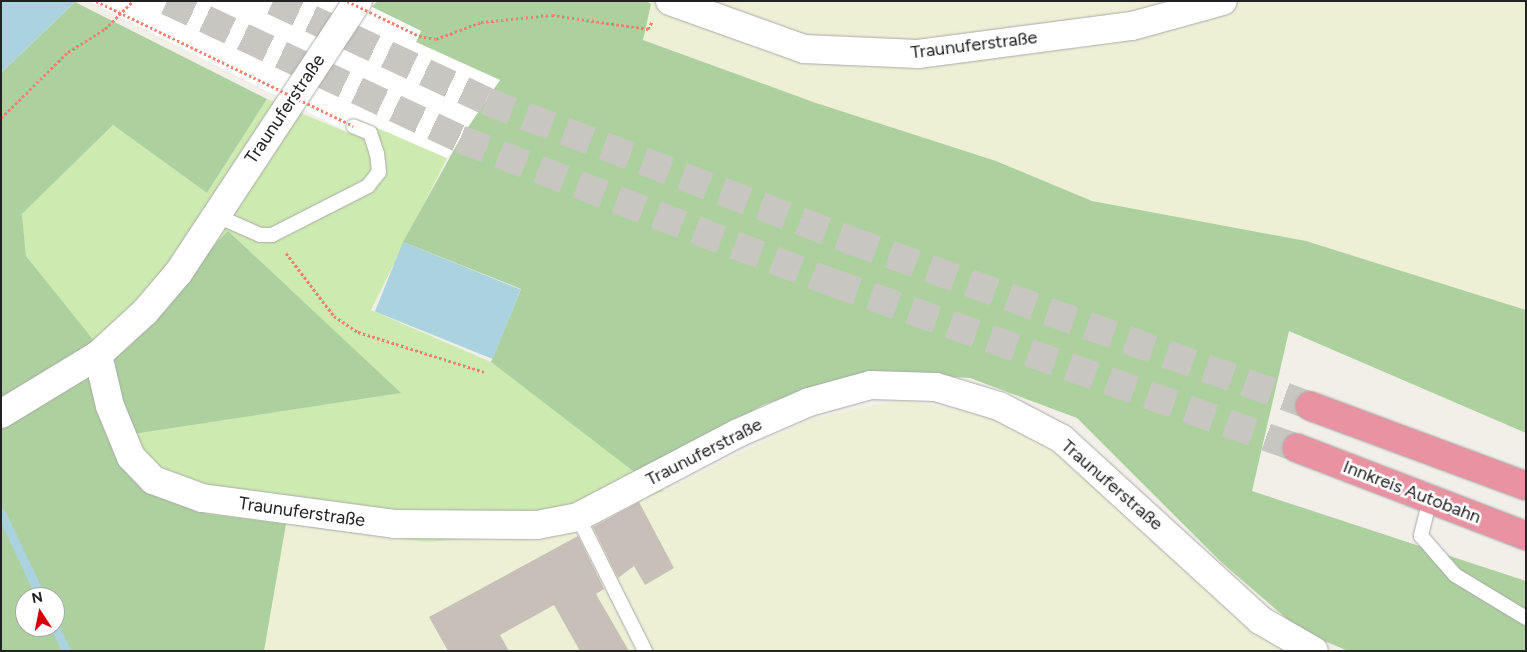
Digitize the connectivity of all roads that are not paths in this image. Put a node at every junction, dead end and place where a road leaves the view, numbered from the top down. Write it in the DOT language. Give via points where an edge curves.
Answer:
graph roads {
  1 [pos="358,1"];
  2 [pos="1224,1"];
  3 [pos="663,8"];
  4 [pos="353,126"];
  5 [pos="217,216"];
  6 [pos="98,355"];
  7 [pos="1310,406"];
  8 [pos="1,414"];
  9 [pos="1297,448"];
  10 [pos="1526,486"];
  11 [pos="1430,499"];
  12 [pos="578,517"];
  13 [pos="1526,536"];
  14 [pos="1526,618"];
  15 [pos="645,651"];
  16 [pos="1314,651"];
  1 -- 5 [label="street, Traunuferstraße"];
  2 -- 3 [label="street, Traunuferstraße" via="1132,26 918,54 804,49"];
  4 -- 5 [label="lane" via="370,133 379,172 368,186 272,235 260,234"];
  5 -- 6 [label="street, Traunuferstraße" via="145,312"];
  6 -- 8 [label="street, Traunuferstraße"];
  6 -- 12 [label="street, Traunuferstraße" via="110,406 131,457 153,480 202,498 394,524 536,525"];
  7 -- 10 [label="highway"];
  9 -- 11 [label="highway, Innkreis Autobahn"];
  11 -- 13 [label="highway, Innkreis Autobahn"];
  11 -- 14 [label="lane" via="1420,536 1455,575"];
  12 -- 15 [label="lane"];
  12 -- 16 [label="street, Traunuferstraße" via="738,433 809,402 871,385 936,387 999,406 1062,439 1260,620"];
}
